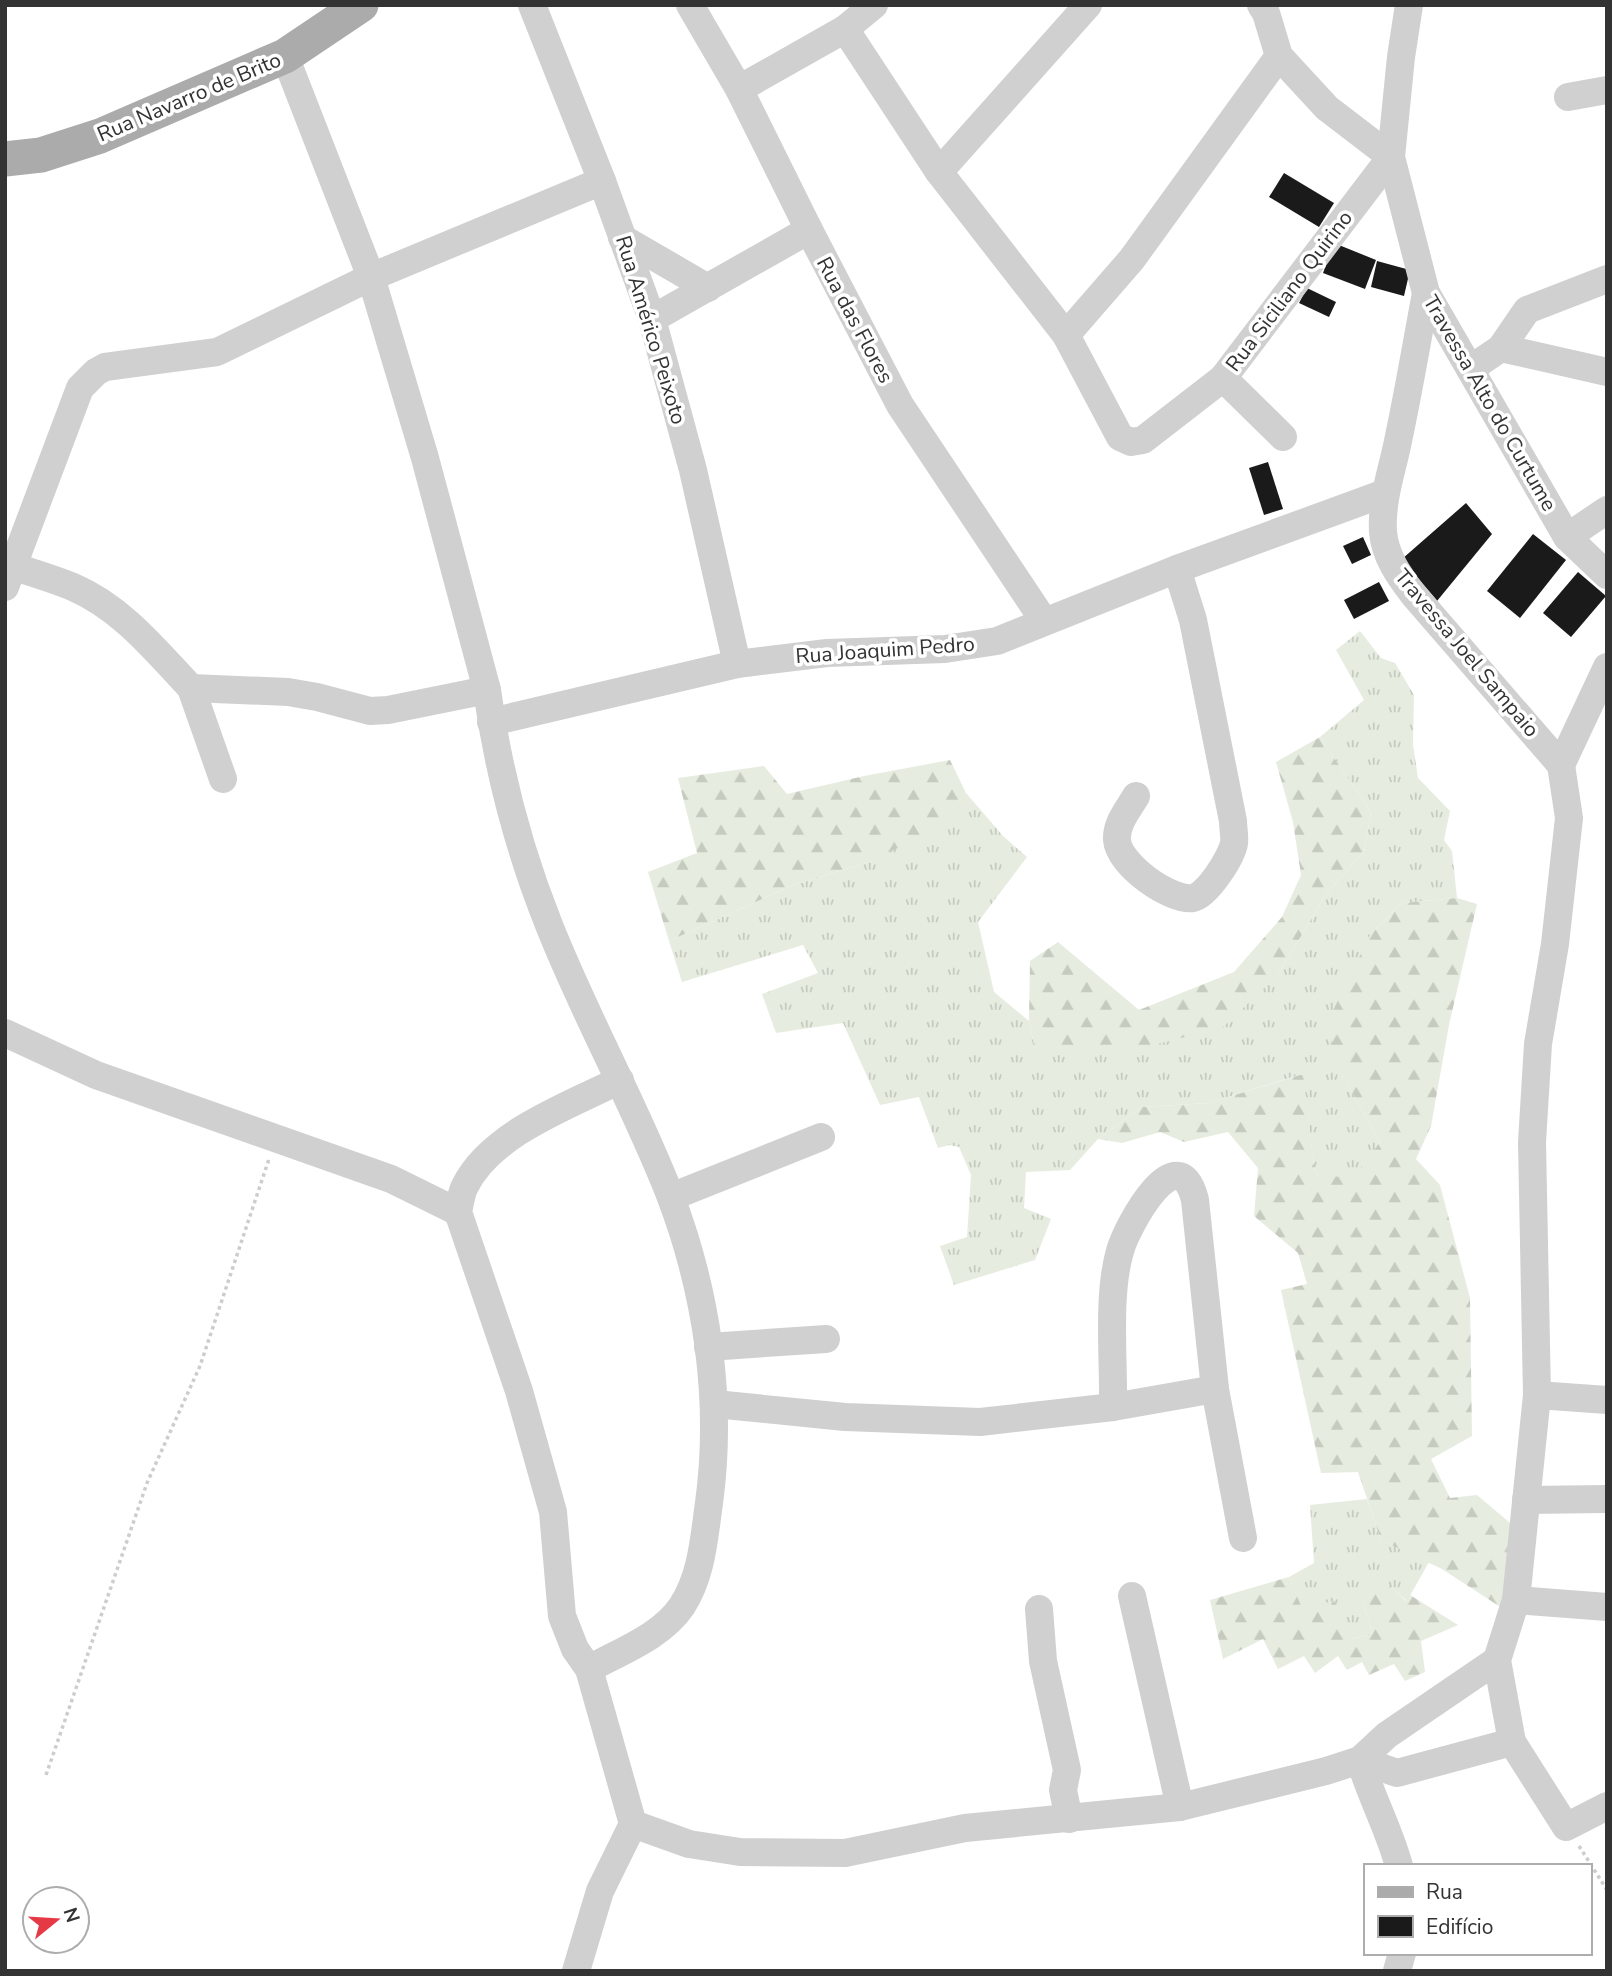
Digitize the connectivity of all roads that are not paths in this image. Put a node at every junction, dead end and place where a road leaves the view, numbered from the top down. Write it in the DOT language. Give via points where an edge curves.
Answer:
graph roads {
  1 [pos="362,5"];
  2 [pos="533,5"];
  3 [pos="690,5"];
  4 [pos="874,5"];
  5 [pos="1088,5"];
  6 [pos="1261,5"];
  7 [pos="1409,5"];
  8 [pos="845,29"];
  9 [pos="285,56"];
  10 [pos="1279,56"];
  11 [pos="739,89"];
  12 [pos="1607,90"];
  13 [pos="1568,97"];
  14 [pos="1391,157"];
  15 [pos="5,159"];
  16 [pos="939,173"];
  17 [pos="603,181"];
  18 [pos="808,230"];
  19 [pos="622,238"];
  20 [pos="372,277"];
  21 [pos="1607,279"];
  22 [pos="708,288"];
  23 [pos="1426,293"];
  24 [pos="652,319"];
  25 [pos="1066,335"];
  26 [pos="1501,348"];
  27 [pos="1470,369"];
  28 [pos="1607,372"];
  29 [pos="1223,378"];
  30 [pos="1283,437"];
  31 [pos="1385,493"];
  32 [pos="1607,510"];
  33 [pos="1567,537"];
  34 [pos="1177,569"];
  35 [pos="1607,575"];
  36 [pos="9,577"];
  37 [pos="1044,621"];
  38 [pos="737,664"];
  39 [pos="1607,667"];
  40 [pos="191,688"];
  41 [pos="487,690"];
  42 [pos="492,722"];
  43 [pos="1561,765"];
  44 [pos="223,779"];
  45 [pos="1136,796"];
  46 [pos="5,1033"];
  47 [pos="620,1080"];
  48 [pos="821,1137"];
  49 [pos="671,1197"];
  50 [pos="458,1212"];
  51 [pos="826,1339"];
  52 [pos="708,1347"];
  53 [pos="1216,1389"];
  54 [pos="1537,1395"];
  55 [pos="1607,1400"];
  56 [pos="715,1404"];
  57 [pos="1114,1407"];
  58 [pos="1607,1499"];
  59 [pos="1526,1500"];
  60 [pos="1243,1538"];
  61 [pos="1132,1596"];
  62 [pos="1516,1600"];
  63 [pos="1607,1607"];
  64 [pos="1039,1609"];
  65 [pos="1497,1660"];
  66 [pos="589,1669"];
  67 [pos="1512,1742"];
  68 [pos="1360,1760"];
  69 [pos="1607,1806"];
  70 [pos="1180,1807"];
  71 [pos="1069,1819"];
  72 [pos="633,1824"];
  73 [pos="1398,1864"];
  74 [pos="576,1971"];
  1 -- 9 [label="main road, Rua Navarro de Brito"];
  2 -- 17 [label="street, Rua Américo Peixoto"];
  3 -- 11 [label="street, Rua das Flores"];
  4 -- 8 [label="street"];
  5 -- 16 [label="street"];
  6 -- 10 [label="street"];
  7 -- 14 [label="street, Travessa Alto do Curtume"];
  8 -- 11 [label="street"];
  8 -- 16 [label="street"];
  9 -- 15 [label="main road, Rua Navarro de Brito" via="100,136 41,155"];
  9 -- 20 [label="street"];
  10 -- 14 [label="street" via="1327,108"];
  10 -- 25 [label="street" via="1132,259"];
  11 -- 18 [label="street, Rua das Flores"];
  12 -- 13 [label="street"];
  14 -- 23 [label="street, Travessa Alto do Curtume"];
  14 -- 29 [label="street, Rua Siciliano Quirino"];
  16 -- 25 [label="street"];
  17 -- 19 [label="street, Rua Américo Peixoto"];
  17 -- 20 [label="street"];
  18 -- 22 [label="street"];
  18 -- 37 [label="street, Rua das Flores" via="900,405"];
  19 -- 22 [label="street"];
  19 -- 24 [label="street, Rua Américo Peixoto"];
  20 -- 36 [label="street" via="217,352 96,372 80,388"];
  20 -- 41 [label="street"];
  21 -- 26 [label="street" via="1527,310"];
  22 -- 24 [label="street"];
  23 -- 27 [label="street, Travessa Alto do Curtume"];
  23 -- 31 [label="street, Travessa Joel Sampaio"];
  24 -- 38 [label="street, Rua Américo Peixoto" via="694,470"];
  25 -- 29 [label="street, Rua Siciliano Quirino" via="1120,437 1130,442 1143,440"];
  26 -- 27 [label="street"];
  26 -- 28 [label="street"];
  27 -- 33 [label="street, Travessa Alto do Curtume"];
  29 -- 30 [label="street"];
  31 -- 34 [label="street, Rua Joaquim Pedro"];
  31 -- 43 [label="street, Travessa Joel Sampaio" via="1383,533 1399,577"];
  32 -- 33 [label="street"];
  33 -- 35 [label="street, Travessa Alto do Curtume"];
  34 -- 37 [label="street, Rua Joaquim Pedro"];
  34 -- 45 [label="street" via="1193,621 1233,821 1234,844 1202,895 1181,897 1142,877 1122,857 1118,824"];
  36 -- 40 [label="street" via="74,588 101,602 132,626"];
  37 -- 38 [label="street, Rua Joaquim Pedro" via="997,640 945,649 827,653"];
  38 -- 42 [label="street, Rua Joaquim Pedro"];
  39 -- 43 [label="street"];
  40 -- 41 [label="street" via="288,692 370,710"];
  40 -- 44 [label="street"];
  41 -- 42 [label="street"];
  42 -- 47 [label="street" via="522,855"];
  43 -- 54 [label="street" via="1569,818 1538,1044 1532,1142"];
  46 -- 50 [label="street" via="96,1075 391,1178"];
  47 -- 49 [label="street"];
  47 -- 50 [label="street" via="518,1132 486,1156 464,1186"];
  48 -- 49 [label="street"];
  49 -- 52 [label="street" via="698,1286"];
  50 -- 66 [label="street" via="519,1391 554,1512 562,1616"];
  51 -- 52 [label="street"];
  52 -- 56 [label="street"];
  53 -- 57 [label="street"];
  53 -- 57 [label="street" via="1195,1200 1188,1182 1172,1176 1154,1189 1120,1249 1114,1280"];
  53 -- 60 [label="street"];
  54 -- 55 [label="street"];
  54 -- 59 [label="street"];
  56 -- 57 [label="street" via="845,1417 980,1422"];
  56 -- 66 [label="street" via="700,1567 682,1606 658,1631"];
  58 -- 59 [label="street"];
  59 -- 62 [label="street"];
  61 -- 70 [label="street"];
  62 -- 63 [label="street"];
  62 -- 65 [label="street"];
  64 -- 71 [label="street" via="1043,1661 1066,1770 1063,1790"];
  65 -- 67 [label="street"];
  65 -- 68 [label="street" via="1387,1735"];
  66 -- 72 [label="street"];
  67 -- 68 [label="street" via="1397,1773"];
  67 -- 69 [label="street" via="1566,1827"];
  68 -- 70 [label="street"];
  68 -- 73 [label="street"];
  70 -- 71 [label="street"];
  71 -- 72 [label="street" via="965,1828 845,1853 740,1852 689,1844"];
  72 -- 74 [label="street" via="600,1891"];
}
